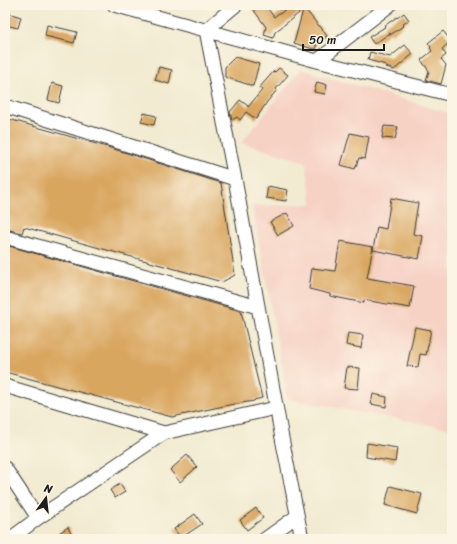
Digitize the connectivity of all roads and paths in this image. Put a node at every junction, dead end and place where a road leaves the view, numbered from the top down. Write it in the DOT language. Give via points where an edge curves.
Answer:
graph roads {
  1 [pos="114,5"];
  2 [pos="236,5"];
  3 [pos="390,5"];
  4 [pos="206,30"];
  5 [pos="317,61"];
  6 [pos="451,93"];
  7 [pos="5,106"];
  8 [pos="235,179"];
  9 [pos="5,237"];
  10 [pos="258,307"];
  11 [pos="5,386"];
  12 [pos="276,408"];
  13 [pos="164,433"];
  14 [pos="5,468"];
  15 [pos="297,516"];
  16 [pos="38,518"];
  17 [pos="10,539"];
  18 [pos="265,539"];
  19 [pos="302,539"];
  1 -- 4 [label="street"];
  2 -- 4 [label="street"];
  3 -- 5 [label="street"];
  4 -- 5 [label="street"];
  4 -- 8 [label="street"];
  5 -- 6 [label="street"];
  7 -- 8 [label="street"];
  8 -- 10 [label="street"];
  9 -- 10 [label="street"];
  10 -- 12 [label="street"];
  11 -- 13 [label="street"];
  12 -- 13 [label="street"];
  12 -- 15 [label="street"];
  13 -- 16 [label="street"];
  14 -- 16 [label="street"];
  15 -- 18 [label="street"];
  15 -- 19 [label="street"];
  16 -- 17 [label="street"];
}
